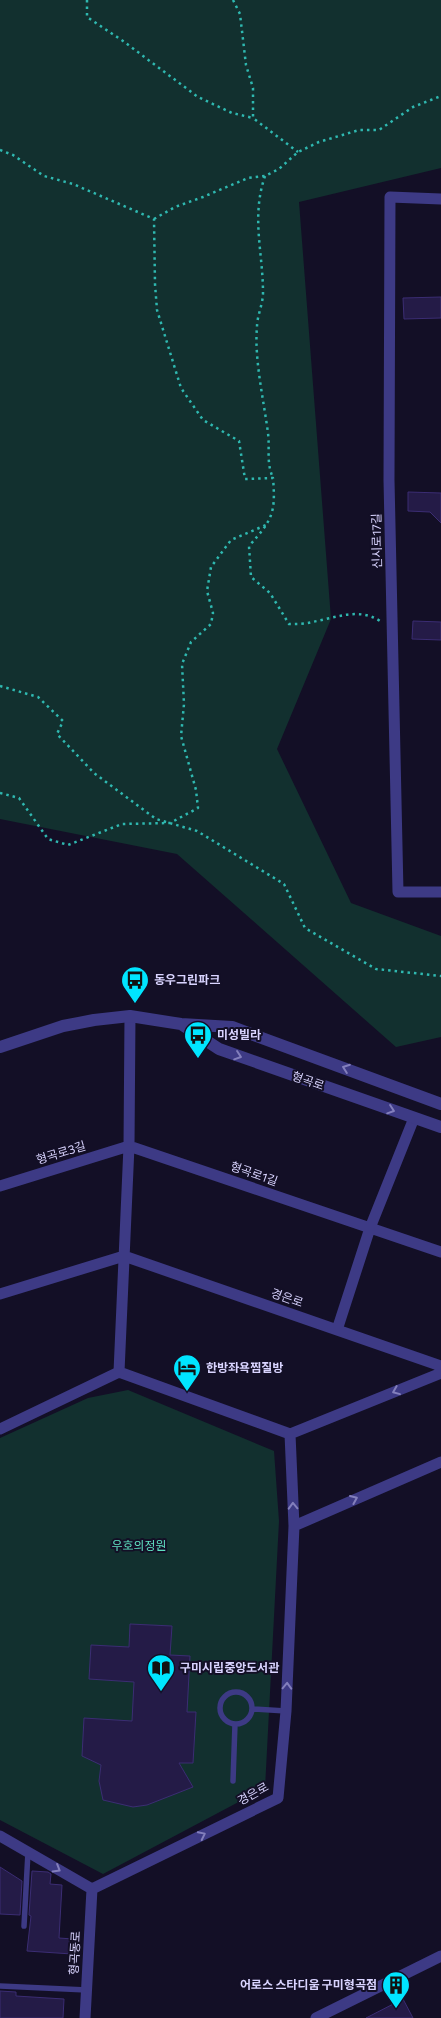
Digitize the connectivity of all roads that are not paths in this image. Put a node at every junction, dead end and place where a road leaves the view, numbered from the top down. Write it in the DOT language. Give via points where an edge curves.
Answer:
graph roads {
  1 [pos="441,199"];
  2 [pos="441,892"];
  3 [pos="130,1016"];
  4 [pos="181,1024"];
  5 [pos="0,1047"];
  6 [pos="441,1104"];
  7 [pos="414,1118"];
  8 [pos="441,1128"];
  9 [pos="129,1146"];
  10 [pos="0,1186"];
  11 [pos="370,1228"];
  12 [pos="441,1252"];
  13 [pos="124,1256"];
  14 [pos="0,1294"];
  15 [pos="337,1330"];
  16 [pos="441,1366"];
  17 [pos="119,1372"];
  18 [pos="441,1373"];
  19 [pos="0,1429"];
  20 [pos="290,1434"];
  21 [pos="441,1462"];
  22 [pos="294,1526"];
  23 [pos="253,1709"];
  24 [pos="286,1712"];
  25 [pos="235,1724"];
  26 [pos="233,1781"];
  27 [pos="0,1836"];
  28 [pos="28,1852"];
  29 [pos="92,1889"];
  30 [pos="24,1926"];
  31 [pos="441,1956"];
  32 [pos="0,1986"];
  33 [pos="87,1990"];
  34 [pos="85,2018"];
  35 [pos="316,2018"];
  1 -- 2 [label="street, 신시로17길" via="390,197 389,480 398,892"];
  3 -- 4 [label="street, 형곡로"];
  3 -- 5 [label="street, 형곡로" via="63,1026"];
  3 -- 9 [label="street"];
  6 -- 4 [label="street, 형곡로, one-way" via="232,1027"];
  4 -- 7 [label="street, 형곡로, one-way" via="219,1049"];
  7 -- 8 [label="street, 형곡로"];
  7 -- 11 [label="street"];
  9 -- 10 [label="street, 형곡로3길"];
  9 -- 11 [label="street, 형곡로1길"];
  9 -- 13 [label="street"];
  11 -- 12 [label="street"];
  11 -- 15 [label="street"];
  13 -- 14 [label="street"];
  13 -- 15 [label="street, 경은로"];
  13 -- 17 [label="street"];
  15 -- 16 [label="street, 경은로"];
  17 -- 19 [label="street"];
  17 -- 20 [label="street"];
  18 -- 20 [label="street, one-way"];
  22 -- 20 [label="street, 경은로, one-way"];
  22 -- 21 [label="street, one-way"];
  24 -- 22 [label="street, 경은로, one-way"];
  23 -- 24 [label="lane"];
  23 -- 25 [label="lane" via="248,1719"];
  23 -- 25 [label="lane" via="247,1695 236,1691 226,1694 220,1703 221,1714"];
  29 -- 24 [label="street, 경은로, one-way" via="278,1798"];
  25 -- 26 [label="lane"];
  27 -- 28 [label="street"];
  28 -- 29 [label="street, one-way"];
  28 -- 30 [label="lane"];
  29 -- 33 [label="street, 형곡동로"];
  31 -- 35 [label="street"];
  32 -- 33 [label="lane"];
  33 -- 34 [label="street, 형곡동로"];
}
